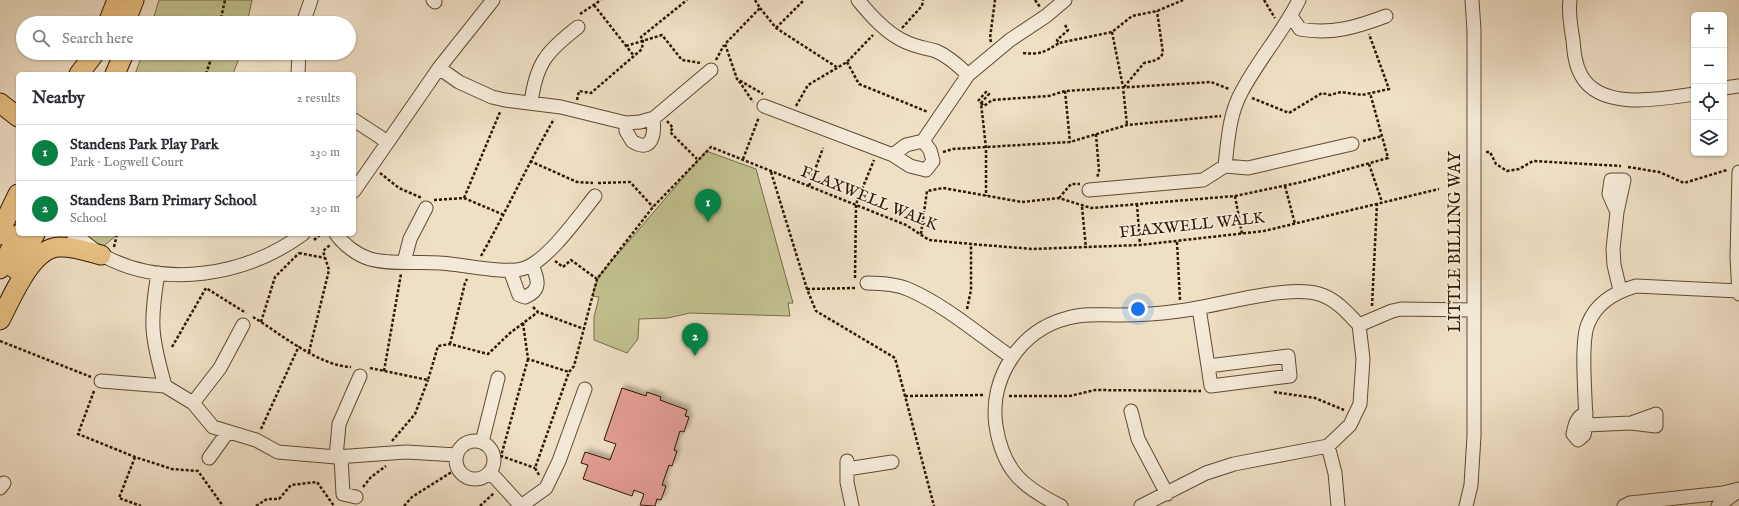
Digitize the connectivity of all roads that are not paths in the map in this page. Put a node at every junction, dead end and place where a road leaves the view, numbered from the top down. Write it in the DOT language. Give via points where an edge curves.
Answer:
graph roads {
  1 [pos="117,0"];
  2 [pos="134,0"];
  3 [pos="144,0"];
  4 [pos="311,0"];
  5 [pos="493,0"];
  6 [pos="858,0"];
  7 [pos="1065,0"];
  8 [pos="1299,0"];
  9 [pos="1472,0"];
  10 [pos="1568,2"];
  11 [pos="111,16"];
  12 [pos="128,16"];
  13 [pos="138,16"];
  14 [pos="305,16"];
  15 [pos="1291,16"];
  16 [pos="1386,16"];
  17 [pos="578,27"];
  18 [pos="90,60"];
  19 [pos="93,60"];
  20 [pos="109,60"];
  21 [pos="122,60"];
  22 [pos="124,60"];
  23 [pos="299,60"];
  24 [pos="709,67"];
  25 [pos="439,68"];
  26 [pos="81,72"];
  27 [pos="88,72"];
  28 [pos="105,72"];
  29 [pos="116,72"];
  30 [pos="121,72"];
  31 [pos="298,72"];
  32 [pos="968,75"];
  33 [pos="1739,86"];
  34 [pos="1727,88"];
  35 [pos="1691,94"];
  36 [pos="0,103"];
  37 [pos="531,103"];
  38 [pos="16,107"];
  39 [pos="763,109"];
  40 [pos="16,115"];
  41 [pos="657,116"];
  42 [pos="356,121"];
  43 [pos="626,123"];
  44 [pos="922,141"];
  45 [pos="387,143"];
  46 [pos="1352,144"];
  47 [pos="893,155"];
  48 [pos="1225,166"];
  49 [pos="1736,170"];
  50 [pos="1088,185"];
  51 [pos="356,188"];
  52 [pos="1739,189"];
  53 [pos="595,196"];
  54 [pos="16,198"];
  55 [pos="426,208"];
  56 [pos="1617,212"];
  57 [pos="16,219"];
  58 [pos="0,235"];
  59 [pos="18,236"];
  60 [pos="34,236"];
  61 [pos="75,236"];
  62 [pos="78,236"];
  63 [pos="337,236"];
  64 [pos="306,239"];
  65 [pos="0,249"];
  66 [pos="102,255"];
  67 [pos="404,262"];
  68 [pos="532,265"];
  69 [pos="0,269"];
  70 [pos="510,270"];
  71 [pos="158,273"];
  72 [pos="867,283"];
  73 [pos="1620,290"];
  74 [pos="1739,292"];
  75 [pos="0,297"];
  76 [pos="1199,308"];
  77 [pos="1472,310"];
  78 [pos="0,320"];
  79 [pos="243,325"];
  80 [pos="1359,325"];
  81 [pos="1010,357"];
  82 [pos="1208,366"];
  83 [pos="360,370"];
  84 [pos="498,378"];
  85 [pos="101,381"];
  86 [pos="165,386"];
  87 [pos="585,389"];
  88 [pos="193,403"];
  89 [pos="1131,411"];
  90 [pos="1631,423"];
  91 [pos="227,432"];
  92 [pos="482,442"];
  93 [pos="1328,446"];
  94 [pos="457,455"];
  95 [pos="339,457"];
  96 [pos="209,458"];
  97 [pos="892,462"];
  98 [pos="490,472"];
  99 [pos="1471,485"];
  100 [pos="1739,490"];
  101 [pos="1168,494"];
  102 [pos="356,498"];
  103 [pos="1685,501"];
  104 [pos="521,506"];
  105 [pos="852,506"];
  106 [pos="1060,506"];
  107 [pos="1141,506"];
  108 [pos="1338,506"];
  109 [pos="1466,506"];
  110 [pos="1476,506"];
  111 [pos="1624,506"];
  112 [pos="1718,506"];
  1 -- 11 [label="highway"];
  2 -- 12 [label="highway"];
  3 -- 13 [label="highway"];
  4 -- 14 [label="street"];
  5 -- 25 [label="street"];
  6 -- 32 [label="street" via="895,36 942,54"];
  7 -- 32 [label="street"];
  8 -- 15 [label="street"];
  9 -- 77 [label="street, LITTLE BILLING WAY"];
  10 -- 35 [label="street" via="1576,66 1590,88 1608,96 1632,100 1657,100"];
  15 -- 16 [label="street" via="1300,29 1317,33 1366,24"];
  15 -- 48 [label="street" via="1241,94 1229,125"];
  17 -- 37 [label="street" via="558,43 540,64 533,84"];
  18 -- 26 [label="highway"];
  19 -- 27 [label="highway"];
  20 -- 28 [label="highway"];
  21 -- 29 [label="highway"];
  22 -- 30 [label="highway"];
  23 -- 31 [label="street"];
  24 -- 41 [label="street"];
  25 -- 37 [label="street" via="479,93"];
  25 -- 45 [label="street"];
  32 -- 44 [label="street"];
  33 -- 34 [label="street"];
  36 -- 38 [label="highway"];
  36 -- 40 [label="highway"];
  37 -- 43 [label="street" via="561,107"];
  39 -- 47 [label="street"];
  41 -- 43 [label="street" via="640,122"];
  41 -- 43 [label="street" via="653,138 646,144 636,144 632,141"];
  42 -- 45 [label="street"];
  44 -- 47 [label="street" via="906,145"];
  44 -- 47 [label="street" via="933,161 926,170 910,166"];
  45 -- 51 [label="street"];
  46 -- 48 [label="street" via="1248,168"];
  48 -- 50 [label="street" via="1203,180"];
  49 -- 52 [label="street"];
  52 -- 74 [label="street"];
  53 -- 68 [label="street" via="545,255"];
  54 -- 58 [label="highway"];
  55 -- 67 [label="street" via="410,239"];
  56 -- 73 [label="street" via="1613,249"];
  57 -- 65 [label="highway"];
  59 -- 69 [label="highway"];
  60 -- 75 [label="highway"];
  61 -- 66 [label="street"];
  62 -- 66 [label="highway"];
  63 -- 67 [label="street" via="347,246 369,258"];
  64 -- 71 [label="street" via="230,269 196,274"];
  66 -- 71 [label="street" via="127,266"];
  66 -- 78 [label="highway" via="60,246 48,249 38,256 27,272"];
  67 -- 70 [label="street"];
  68 -- 70 [label="street"];
  68 -- 70 [label="street" via="537,276 537,286 533,294 525,297 519,295"];
  71 -- 86 [label="street" via="153,328"];
  72 -- 81 [label="street" via="909,289 940,307"];
  73 -- 74 [label="street" via="1636,286"];
  73 -- 90 [label="street" via="1603,302 1587,324 1586,419"];
  76 -- 80 [label="street" via="1302,292 1319,294 1335,301"];
  76 -- 81 [label="street" via="1150,315 1084,315 1067,318 1037,332"];
  76 -- 82 [label="street"];
  77 -- 80 [label="street" via="1401,309"];
  77 -- 99 [label="street, LITTLE BILLING WAY" via="1474,436"];
  79 -- 88 [label="street" via="220,368"];
  80 -- 93 [label="street" via="1363,359 1360,404 1356,415"];
  81 -- 106 [label="street" via="996,395 995,420 999,446 1015,475 1038,495"];
  82 -- 82 [label="street" via="1288,356 1290,376 1211,386"];
  83 -- 95 [label="street" via="339,424"];
  84 -- 92 [label="street"];
  85 -- 86 [label="street"];
  86 -- 88 [label="street"];
  87 -- 104 [label="street" via="559,461 546,488"];
  88 -- 91 [label="street" via="213,427"];
  89 -- 101 [label="street" via="1138,439"];
  91 -- 95 [label="street" via="256,440 278,452"];
  91 -- 96 [label="street"];
  92 -- 94 [label="street" via="467,443"];
  92 -- 98 [label="street" via="490,447 494,455 494,464"];
  93 -- 101 [label="street" via="1234,464 1206,473"];
  93 -- 108 [label="street" via="1335,473"];
  94 -- 95 [label="street" via="406,452"];
  94 -- 98 [label="street" via="458,468 469,478 477,479"];
  95 -- 102 [label="street" via="343,494"];
  97 -- 105 [label="street" via="847,465 847,482"];
  98 -- 104 [label="street"];
  99 -- 109 [label="street, LITTLE BILLING WAY"];
  99 -- 110 [label="street, LITTLE BILLING WAY"];
  100 -- 103 [label="street"];
  100 -- 112 [label="street"];
  101 -- 107 [label="street"];
  103 -- 111 [label="street" via="1630,503"];
}
